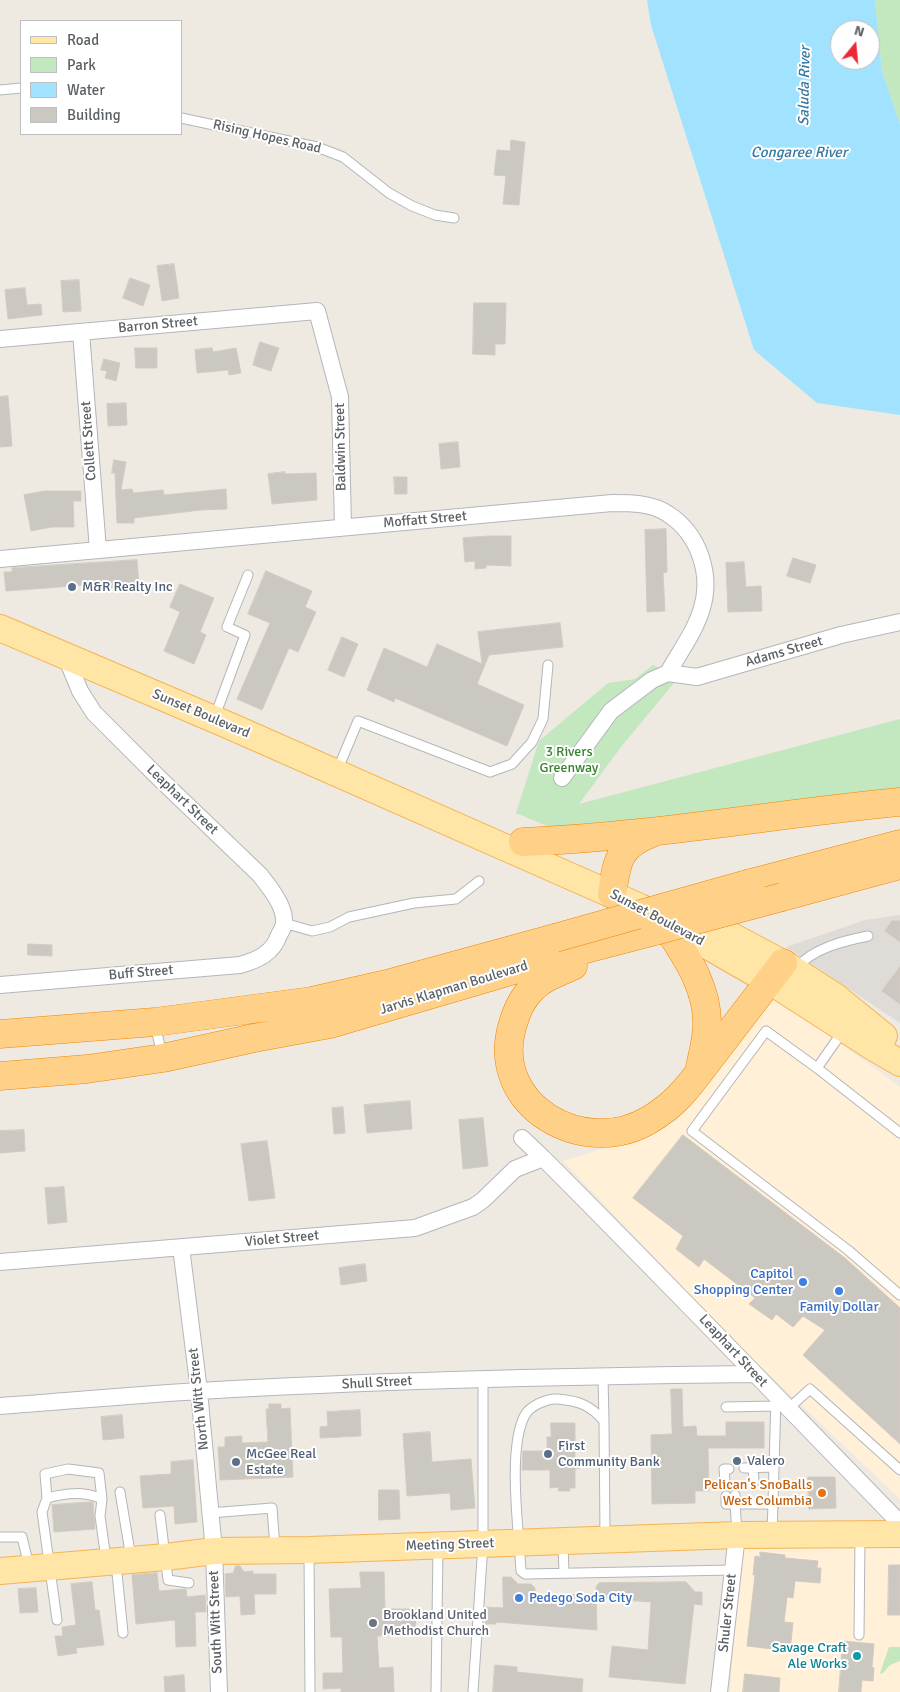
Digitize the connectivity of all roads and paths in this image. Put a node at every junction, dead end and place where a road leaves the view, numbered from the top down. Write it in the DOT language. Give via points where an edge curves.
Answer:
graph roads {
  1 [pos="20,88"];
  2 [pos="0,90"];
  3 [pos="182,118"];
  4 [pos="454,218"];
  5 [pos="317,311"];
  6 [pos="81,332"];
  7 [pos="0,339"];
  8 [pos="343,527"];
  9 [pos="98,550"];
  10 [pos="0,559"];
  11 [pos="248,575"];
  12 [pos="900,622"];
  13 [pos="0,628"];
  14 [pos="66,657"];
  15 [pos="548,665"];
  16 [pos="668,673"];
  17 [pos="214,719"];
  18 [pos="336,773"];
  19 [pos="562,778"];
  20 [pos="400,802"];
  21 [pos="900,802"];
  22 [pos="655,831"];
  23 [pos="522,842"];
  24 [pos="900,844"];
  25 [pos="900,865"];
  26 [pos="479,882"];
  27 [pos="613,885"];
  28 [pos="284,923"];
  29 [pos="658,925"];
  30 [pos="868,936"];
  31 [pos="588,953"];
  32 [pos="783,976"];
  33 [pos="0,985"];
  34 [pos="155,1022"];
  35 [pos="845,1029"];
  36 [pos="0,1034"];
  37 [pos="900,1048"];
  38 [pos="163,1058"];
  39 [pos="900,1063"];
  40 [pos="817,1068"];
  41 [pos="698,1072"];
  42 [pos="0,1076"];
  43 [pos="900,1133"];
  44 [pos="522,1138"];
  45 [pos="543,1158"];
  46 [pos="181,1247"];
  47 [pos="0,1262"];
  48 [pos="900,1295"];
  49 [pos="754,1374"];
  50 [pos="603,1376"];
  51 [pos="483,1378"];
  52 [pos="199,1391"];
  53 [pos="780,1404"];
  54 [pos="0,1406"];
  55 [pos="726,1407"];
  56 [pos="604,1421"];
  57 [pos="773,1467"];
  58 [pos="730,1469"];
  59 [pos="900,1470"];
  60 [pos="754,1480"];
  61 [pos="725,1482"];
  62 [pos="120,1492"];
  63 [pos="47,1498"];
  64 [pos="102,1499"];
  65 [pos="773,1504"];
  66 [pos="210,1513"];
  67 [pos="160,1515"];
  68 [pos="898,1521"];
  69 [pos="860,1534"];
  70 [pos="737,1535"];
  71 [pos="773,1535"];
  72 [pos="0,1538"];
  73 [pos="606,1540"];
  74 [pos="562,1541"];
  75 [pos="520,1542"];
  76 [pos="482,1544"];
  77 [pos="438,1546"];
  78 [pos="308,1550"];
  79 [pos="275,1551"];
  80 [pos="214,1552"];
  81 [pos="166,1557"];
  82 [pos="117,1561"];
  83 [pos="40,1567"];
  84 [pos="733,1570"];
  85 [pos="0,1571"];
  86 [pos="564,1573"];
  87 [pos="189,1583"];
  88 [pos="57,1620"];
  89 [pos="123,1633"];
  90 [pos="859,1634"];
  91 [pos="219,1692"];
  92 [pos="310,1692"];
  93 [pos="436,1692"];
  94 [pos="473,1692"];
  95 [pos="719,1692"];
  1 -- 2 [label="lane"];
  3 -- 4 [label="lane, Rising Hopes Road" via="318,147 343,157 389,193 412,206"];
  5 -- 6 [label="street, Barron Street"];
  5 -- 8 [label="street, Baldwin Street" via="340,397"];
  6 -- 7 [label="street, Barron Street"];
  6 -- 9 [label="street, Collett Street"];
  8 -- 9 [label="street, Moffatt Street"];
  8 -- 16 [label="street, Moffatt Street" via="612,503 643,504 667,513 693,541 701,556 706,580 698,619"];
  9 -- 10 [label="street, Moffatt Street"];
  11 -- 17 [label="lane" via="227,627 245,635"];
  12 -- 16 [label="street, Adams Street" via="841,635 697,677"];
  13 -- 14 [label="main road, Sunset Boulevard"];
  14 -- 17 [label="main road, Sunset Boulevard"];
  14 -- 28 [label="street, Leaphart Street" via="80,691 94,713 260,875 281,907"];
  15 -- 18 [label="lane" via="543,719 532,742 512,764 490,772 358,721"];
  16 -- 19 [label="street" via="652,680 611,711"];
  17 -- 18 [label="main road, Sunset Boulevard"];
  18 -- 20 [label="main road, Sunset Boulevard"];
  20 -- 23 [label="main road, Sunset Boulevard" via="442,812"];
  20 -- 27 [label="main road, Sunset Boulevard"];
  21 -- 22 [label="highway"];
  22 -- 23 [label="highway"];
  22 -- 27 [label="highway" via="628,846 620,857"];
  23 -- 27 [label="main road, Sunset Boulevard" via="566,855"];
  24 -- 34 [label="highway, Jarvis Klapman Boulevard, bridge" via="387,984 312,1001"];
  25 -- 29 [label="highway, bridge" via="782,897"];
  26 -- 28 [label="lane" via="456,899 414,903 349,917 330,927 312,930"];
  27 -- 29 [label="main road, Sunset Boulevard"];
  27 -- 32 [label="main road, Sunset Boulevard"];
  28 -- 33 [label="street, Buff Street" via="276,945 252,962 228,967"];
  29 -- 31 [label="highway"];
  29 -- 32 [label="main road, Sunset Boulevard"];
  29 -- 41 [label="highway" via="691,965 706,1006 706,1043"];
  30 -- 32 [label="lane" via="816,952"];
  31 -- 38 [label="highway, Jarvis Klapman Boulevard" via="330,1024"];
  31 -- 41 [label="highway" via="544,979 525,997 519,1008 510,1032 510,1057 516,1082 530,1104 550,1120 574,1130 599,1134 624,1130 648,1121 670,1106"];
  32 -- 35 [label="main road, Sunset Boulevard"];
  32 -- 37 [label="main road, Sunset Boulevard" via="836,997 868,1026"];
  32 -- 41 [label="highway"];
  34 -- 36 [label="highway, Jarvis Klapman Boulevard"];
  34 -- 38 [label="lane"];
  35 -- 39 [label="main road, Sunset Boulevard"];
  35 -- 40 [label="lane"];
  38 -- 42 [label="highway, Jarvis Klapman Boulevard" via="87,1069"];
  40 -- 43 [label="lane"];
  40 -- 48 [label="lane" via="766,1031 692,1131 848,1250"];
  44 -- 45 [label="street, Leaphart Street"];
  45 -- 46 [label="street, Violet Street" via="515,1170 473,1207 415,1228"];
  45 -- 49 [label="street, Leaphart Street"];
  46 -- 47 [label="street, Violet Street"];
  46 -- 52 [label="street, North Witt Street"];
  49 -- 50 [label="street, Shull Street"];
  49 -- 53 [label="street, Leaphart Street"];
  50 -- 51 [label="street, Shull Street"];
  50 -- 56 [label="lane"];
  51 -- 52 [label="street, Shull Street"];
  51 -- 76 [label="lane"];
  52 -- 54 [label="street, Shull Street"];
  52 -- 66 [label="street, North Witt Street"];
  53 -- 55 [label="lane"];
  53 -- 57 [label="lane"];
  53 -- 59 [label="lane" via="810,1389"];
  53 -- 68 [label="street, Leaphart Street"];
  56 -- 73 [label="lane"];
  56 -- 75 [label="lane" via="594,1410 577,1401 554,1399 539,1404 526,1414 517,1441 516,1458"];
  57 -- 60 [label="lane" via="748,1468"];
  57 -- 65 [label="lane"];
  58 -- 61 [label="lane" via="724,1469"];
  62 -- 82 [label="lane"];
  63 -- 64 [label="lane" via="66,1493 91,1494"];
  63 -- 64 [label="lane" via="45,1474 68,1469 99,1472"];
  63 -- 83 [label="lane" via="42,1512"];
  64 -- 82 [label="lane" via="100,1516"];
  65 -- 70 [label="lane" via="732,1498"];
  65 -- 71 [label="lane"];
  66 -- 79 [label="lane" via="272,1508"];
  66 -- 80 [label="street, North Witt Street"];
  67 -- 81 [label="lane"];
  68 -- 69 [label="main road, Meeting Street"];
  69 -- 71 [label="main road, Meeting Street"];
  69 -- 90 [label="lane"];
  70 -- 71 [label="main road, Meeting Street"];
  70 -- 73 [label="main road, Meeting Street"];
  70 -- 84 [label="street, Shuler Street"];
  72 -- 83 [label="lane" via="22,1537"];
  73 -- 74 [label="main road, Meeting Street"];
  74 -- 75 [label="main road, Meeting Street"];
  74 -- 86 [label="lane"];
  75 -- 76 [label="main road, Meeting Street"];
  75 -- 86 [label="lane" via="524,1574"];
  76 -- 77 [label="main road, Meeting Street"];
  76 -- 94 [label="lane"];
  77 -- 78 [label="main road, Meeting Street"];
  77 -- 93 [label="lane"];
  78 -- 79 [label="main road, Meeting Street"];
  78 -- 92 [label="lane"];
  79 -- 80 [label="main road, Meeting Street"];
  80 -- 81 [label="main road, Meeting Street"];
  80 -- 91 [label="street, South Witt Street"];
  81 -- 82 [label="main road, Meeting Street"];
  81 -- 87 [label="lane" via="168,1580"];
  82 -- 83 [label="main road, Meeting Street"];
  82 -- 89 [label="lane"];
  83 -- 85 [label="main road, Meeting Street"];
  83 -- 88 [label="lane" via="50,1578"];
  84 -- 86 [label="lane"];
  84 -- 95 [label="street, Shuler Street"];
}
